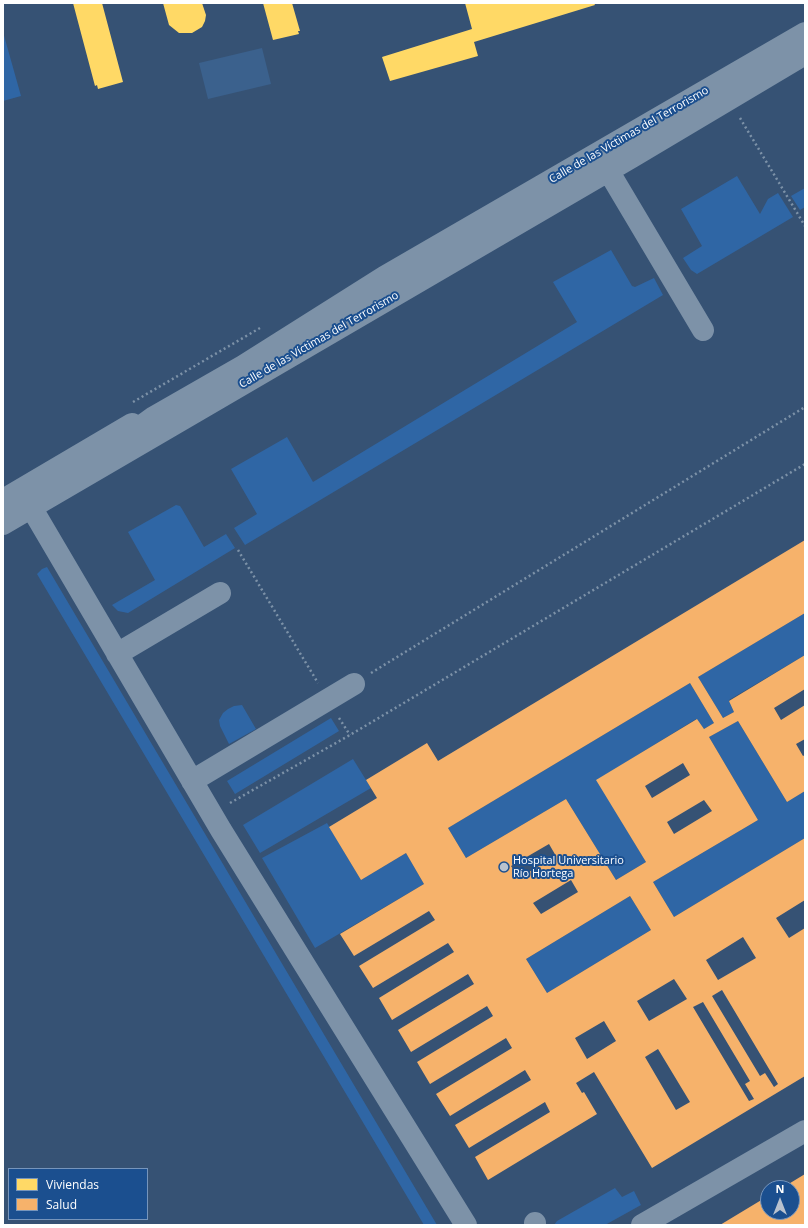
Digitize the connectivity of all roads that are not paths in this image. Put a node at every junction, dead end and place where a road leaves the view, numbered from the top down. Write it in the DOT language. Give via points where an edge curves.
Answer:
graph roads {
  1 [pos="805,33"];
  2 [pos="805,44"];
  3 [pos="805,54"];
  4 [pos="676,130"];
  5 [pos="606,172"];
  6 [pos="453,237"];
  7 [pos="703,330"];
  8 [pos="154,417"];
  9 [pos="3,500"];
  10 [pos="31,507"];
  11 [pos="3,509"];
  12 [pos="3,524"];
  13 [pos="220,593"];
  14 [pos="117,654"];
  15 [pos="354,684"];
  16 [pos="192,781"];
  17 [pos="805,1131"];
  18 [pos="466,1225"];
  19 [pos="642,1225"];
  1 -- 6 [label="street, Calle de las Víctimas del Terrorismo"];
  2 -- 4 [label="street, Calle de las Víctimas del Terrorismo" via="694,110"];
  3 -- 4 [label="street, Calle de las Víctimas del Terrorismo"];
  4 -- 5 [label="street, Calle de las Víctimas del Terrorismo"];
  5 -- 6 [label="street, Calle de las Víctimas del Terrorismo" via="589,171 486,230 468,237"];
  5 -- 7 [label="street" via="612,177"];
  5 -- 10 [label="street, Calle de las Víctimas del Terrorismo"];
  6 -- 8 [label="street, Calle de las Víctimas del Terrorismo" via="358,293 243,366"];
  8 -- 9 [label="street, Calle de las Víctimas del Terrorismo" via="130,425"];
  8 -- 10 [label="street, Calle de las Víctimas del Terrorismo" via="131,436 41,488 33,498"];
  10 -- 11 [label="street" via="11,506"];
  10 -- 12 [label="street, Calle de las Víctimas del Terrorismo"];
  10 -- 14 [label="street"];
  13 -- 14 [label="street"];
  14 -- 16 [label="street"];
  15 -- 16 [label="street"];
  16 -- 18 [label="street"];
  17 -- 19 [label="street"];
}
